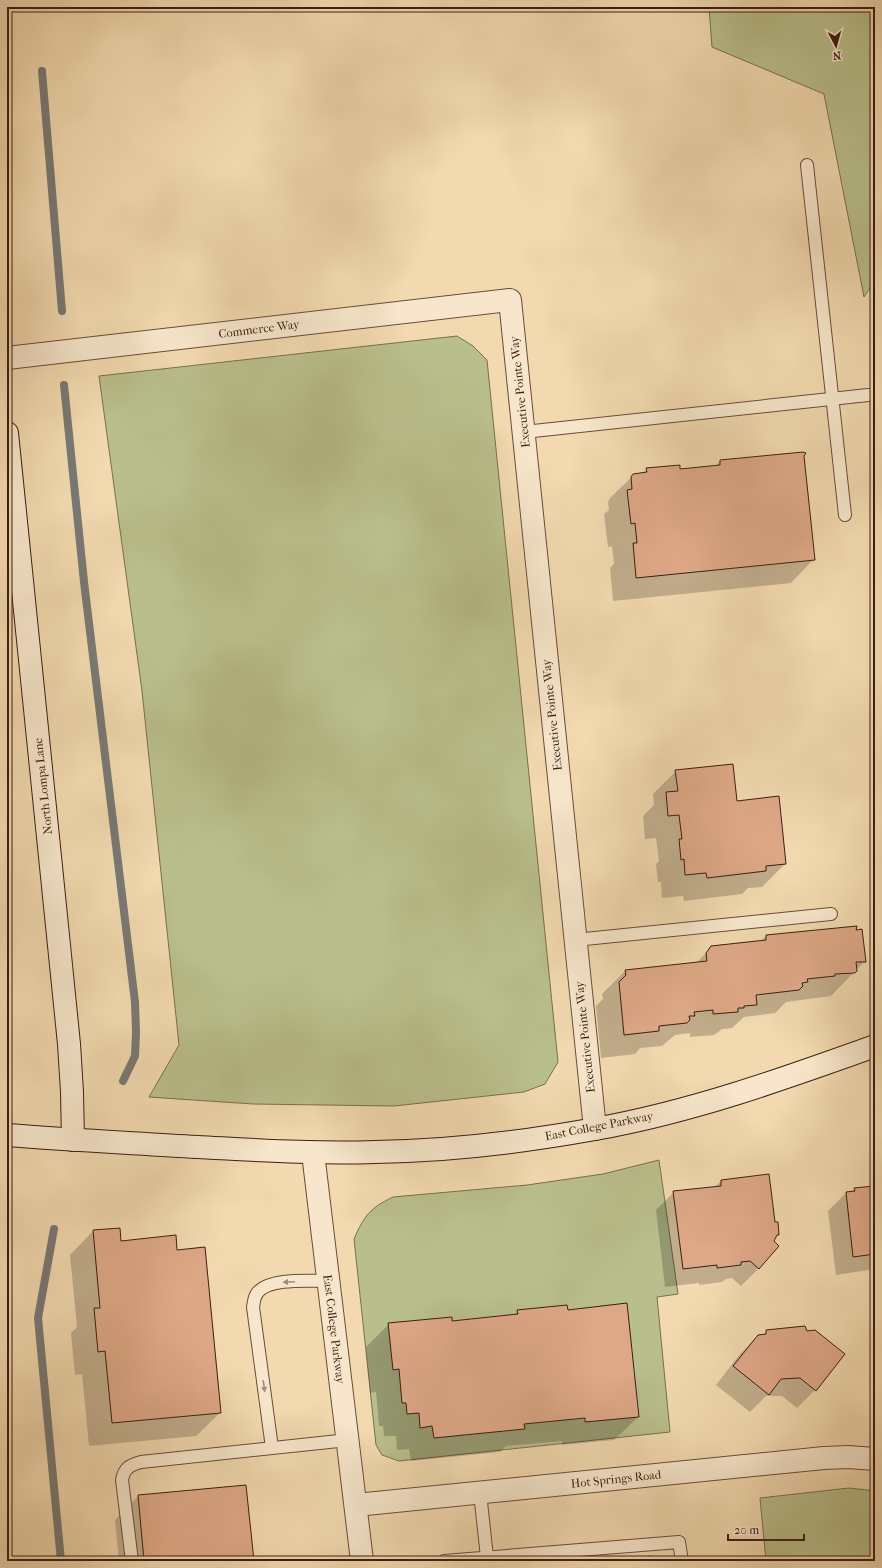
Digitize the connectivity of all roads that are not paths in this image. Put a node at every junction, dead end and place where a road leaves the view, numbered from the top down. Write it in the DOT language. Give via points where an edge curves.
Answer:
graph roads {
  1 [pos="807,165"];
  2 [pos="510,300"];
  3 [pos="7,358"];
  4 [pos="868,395"];
  5 [pos="832,399"];
  6 [pos="524,432"];
  7 [pos="7,433"];
  8 [pos="845,515"];
  9 [pos="832,914"];
  10 [pos="575,940"];
  11 [pos="875,1046"];
  12 [pos="594,1129"];
  13 [pos="7,1135"];
  14 [pos="73,1140"];
  15 [pos="313,1153"];
  16 [pos="328,1281"];
  17 [pos="348,1440"];
  18 [pos="272,1448"];
  19 [pos="875,1459"];
  20 [pos="480,1493"];
  21 [pos="356,1505"];
  22 [pos="487,1557"];
  23 [pos="132,1561"];
  24 [pos="362,1561"];
  25 [pos="444,1561"];
  26 [pos="682,1561"];
  1 -- 5 [label="lane"];
  2 -- 3 [label="street, Commerce Way"];
  2 -- 6 [label="street, Executive Pointe Way"];
  4 -- 5 [label="lane"];
  5 -- 6 [label="lane"];
  5 -- 8 [label="lane"];
  6 -- 10 [label="street, Executive Pointe Way"];
  7 -- 14 [label="street, North Lompa Lane" via="69,1044"];
  9 -- 10 [label="lane"];
  10 -- 12 [label="street, Executive Pointe Way"];
  11 -- 12 [label="street, East College Parkway" via="720,1099"];
  12 -- 15 [label="street, East College Parkway" via="498,1144 377,1152"];
  13 -- 14 [label="street, East College Parkway"];
  14 -- 15 [label="street, East College Parkway"];
  15 -- 16 [label="street, East College Parkway"];
  16 -- 17 [label="street, East College Parkway"];
  16 -- 18 [label="lane, one-way" via="279,1282 266,1286 256,1294 253,1307"];
  17 -- 18 [label="lane"];
  17 -- 21 [label="street, East College Parkway"];
  18 -- 23 [label="lane" via="142,1462 127,1468 122,1480"];
  19 -- 20 [label="street, Hot Springs Road" via="824,1458"];
  20 -- 21 [label="street, Hot Springs Road"];
  20 -- 22 [label="lane"];
  21 -- 24 [label="street, East College Parkway"];
  22 -- 25 [label="lane"];
  22 -- 26 [label="lane" via="679,1542"];
}
